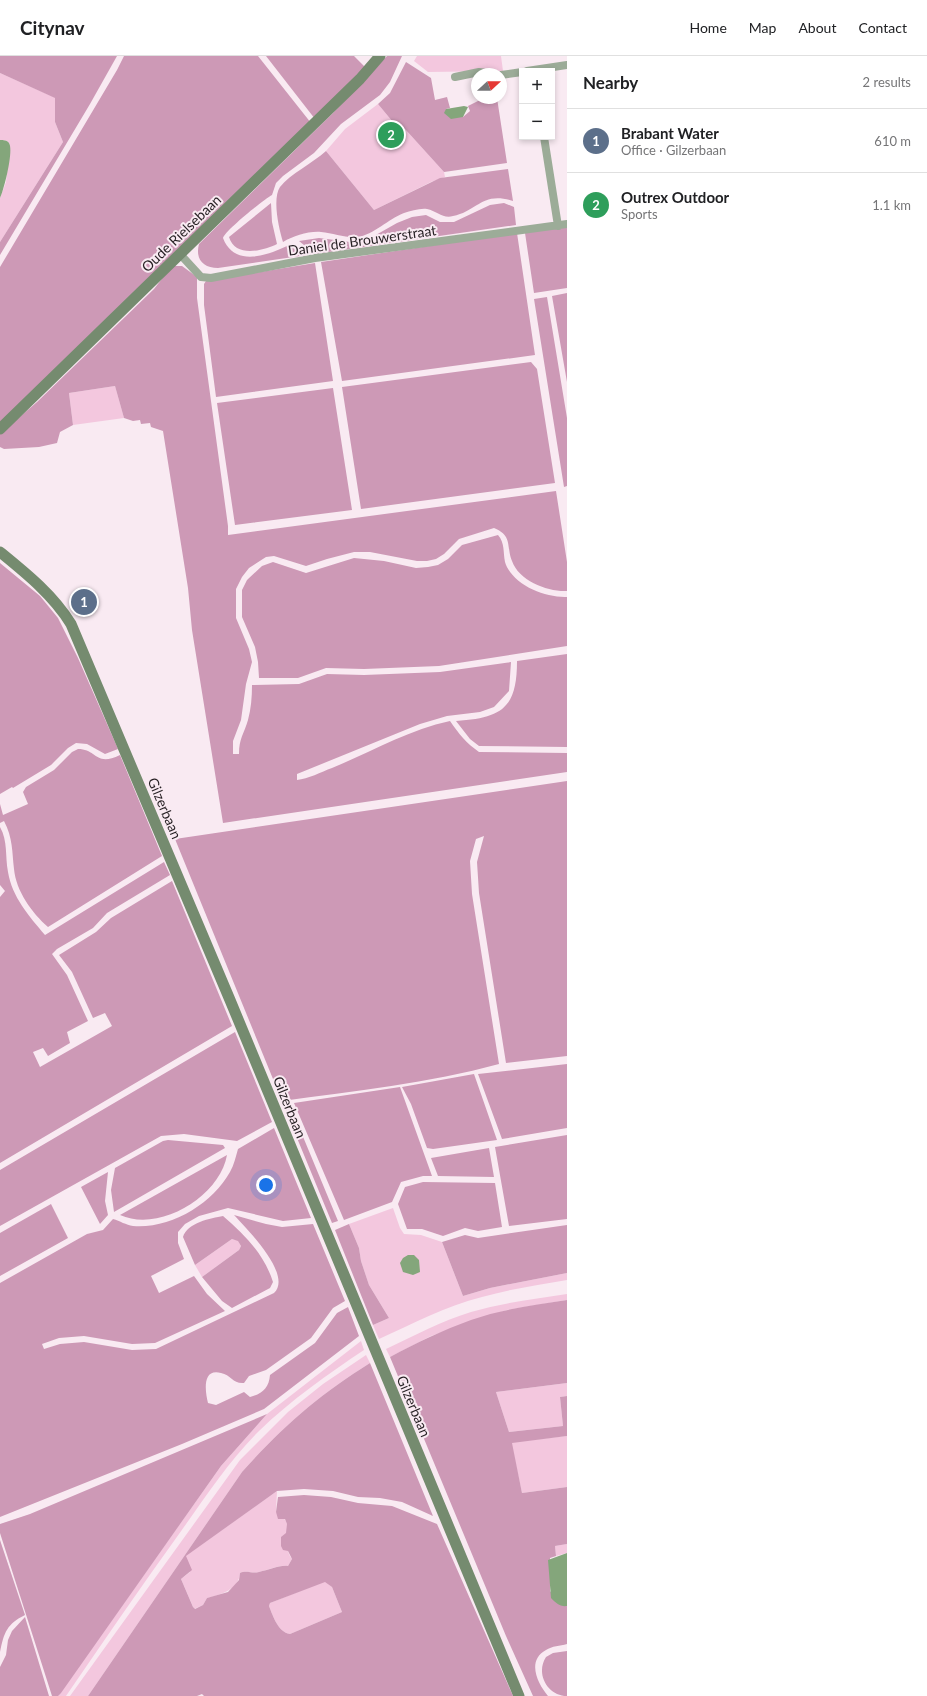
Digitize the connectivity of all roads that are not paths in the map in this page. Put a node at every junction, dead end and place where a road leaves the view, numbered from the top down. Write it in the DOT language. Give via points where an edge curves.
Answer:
graph roads {
  1 [pos="380,56"];
  2 [pos="567,65"];
  3 [pos="550,68"];
  4 [pos="519,72"];
  5 [pos="471,74"];
  6 [pos="507,74"];
  7 [pos="455,77"];
  8 [pos="544,140"];
  9 [pos="567,224"];
  10 [pos="558,226"];
  11 [pos="180,254"];
  12 [pos="0,429"];
  13 [pos="0,552"];
  14 [pos="518,1696"];
  1 -- 11 [label="street, Oude Rielsebaan" via="360,79"];
  2 -- 3 [label="street"];
  4 -- 6 [label="street"];
  5 -- 7 [label="street"];
  8 -- 10 [label="street"];
  9 -- 10 [label="street, Daniel de Brouwerstraat"];
  10 -- 11 [label="street, Daniel de Brouwerstraat" via="315,258 215,278 201,276"];
  11 -- 12 [label="street, Oude Rielsebaan"];
  13 -- 14 [label="street, Gilzerbaan" via="44,589 71,624"];
}
